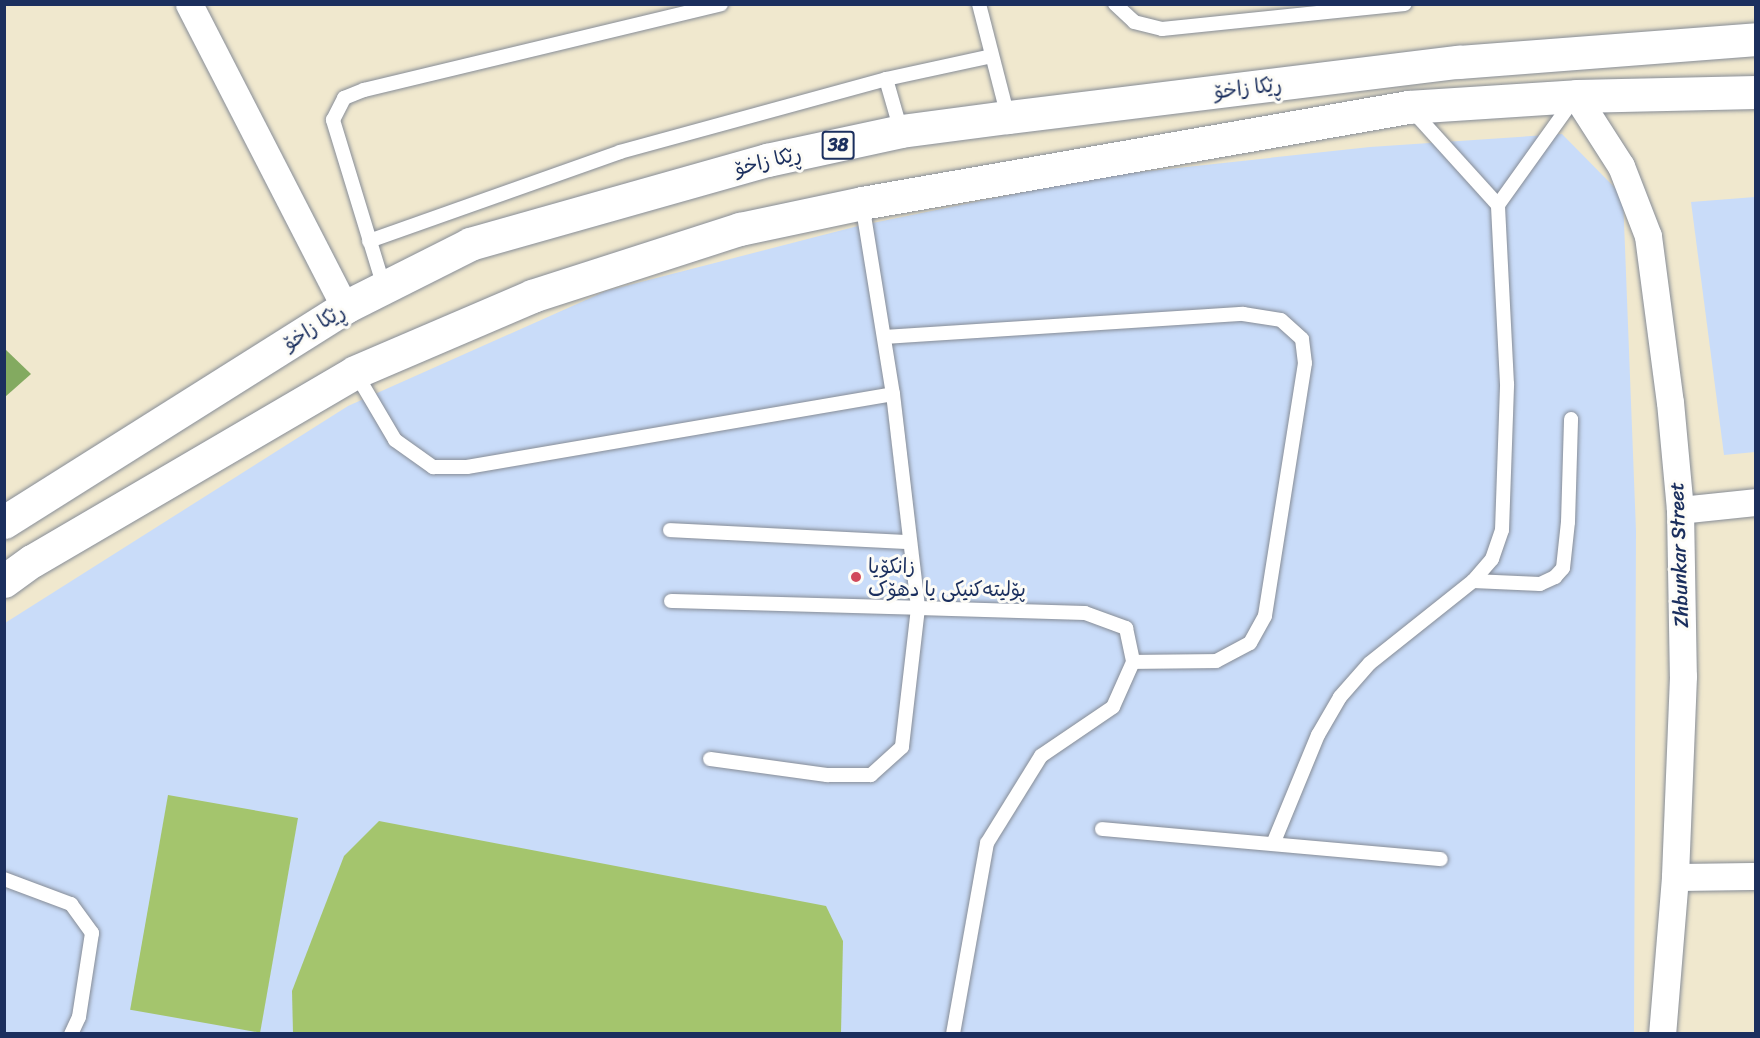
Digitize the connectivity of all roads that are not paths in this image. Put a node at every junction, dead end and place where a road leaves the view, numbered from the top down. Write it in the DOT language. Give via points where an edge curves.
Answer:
graph roads {
  1 [pos="189,4"];
  2 [pos="721,4"];
  3 [pos="979,4"];
  4 [pos="1115,4"];
  5 [pos="1406,4"];
  6 [pos="1755,39"];
  7 [pos="992,56"];
  8 [pos="886,79"];
  9 [pos="1755,92"];
  10 [pos="1576,96"];
  11 [pos="1408,107"];
  12 [pos="1008,117"];
  13 [pos="901,131"];
  14 [pos="862,203"];
  15 [pos="1498,205"];
  16 [pos="369,241"];
  17 [pos="384,287"];
  18 [pos="345,307"];
  19 [pos="884,337"];
  20 [pos="355,372"];
  21 [pos="893,394"];
  22 [pos="1571,419"];
  23 [pos="1755,502"];
  24 [pos="1680,510"];
  25 [pos="4,522"];
  26 [pos="670,530"];
  27 [pos="909,542"];
  28 [pos="4,580"];
  29 [pos="1473,581"];
  30 [pos="671,601"];
  31 [pos="918,608"];
  32 [pos="1133,662"];
  33 [pos="710,759"];
  34 [pos="1102,829"];
  35 [pos="1273,844"];
  36 [pos="1441,859"];
  37 [pos="1755,876"];
  38 [pos="1675,877"];
  39 [pos="4,879"];
  40 [pos="71,1034"];
  41 [pos="953,1034"];
  42 [pos="1662,1034"];
  1 -- 18 [label="street"];
  2 -- 16 [label="lane" via="344,98 333,120"];
  3 -- 7 [label="lane"];
  4 -- 5 [label="lane" via="1134,22 1162,29"];
  6 -- 12 [label="highway, ڕێکا زاخۆ / 38" via="1460,62"];
  7 -- 8 [label="lane"];
  7 -- 12 [label="lane"];
  8 -- 13 [label="lane"];
  8 -- 16 [label="lane" via="620,152"];
  9 -- 10 [label="highway"];
  10 -- 11 [label="highway"];
  10 -- 15 [label="lane"];
  10 -- 24 [label="street, Zhbunkar Street" via="1621,166 1648,236 1662,329"];
  11 -- 14 [label="highway"];
  11 -- 15 [label="lane"];
  12 -- 13 [label="highway, ڕێکا زاخۆ / 38"];
  13 -- 17 [label="highway, ڕێکا زاخۆ / 38" via="767,160 470,244"];
  14 -- 19 [label="lane"];
  14 -- 20 [label="highway" via="740,229 532,296"];
  15 -- 29 [label="lane" via="1507,384 1503,530 1492,559"];
  16 -- 17 [label="lane"];
  17 -- 18 [label="highway, ڕێکا زاخۆ / 38"];
  18 -- 25 [label="highway, ڕێکا زاخۆ / 38"];
  19 -- 21 [label="lane"];
  19 -- 32 [label="lane" via="1243,314 1281,320 1302,339 1305,363 1265,616 1250,643 1216,661"];
  20 -- 21 [label="lane" via="395,440 433,467 466,467"];
  20 -- 28 [label="highway"];
  21 -- 27 [label="lane"];
  22 -- 29 [label="lane" via="1569,522 1563,568 1556,577 1540,584"];
  23 -- 24 [label="street"];
  24 -- 38 [label="street, Zhbunkar Street" via="1683,676"];
  26 -- 27 [label="lane"];
  27 -- 31 [label="lane"];
  29 -- 35 [label="lane" via="1370,663 1340,697 1318,735"];
  30 -- 31 [label="lane"];
  31 -- 32 [label="lane" via="1085,613 1126,628"];
  31 -- 33 [label="lane" via="902,747 871,775 827,775"];
  32 -- 41 [label="lane" via="1113,706 1041,756 987,843"];
  34 -- 35 [label="lane"];
  35 -- 36 [label="lane"];
  37 -- 38 [label="street"];
  38 -- 42 [label="street, Zhbunkar Street"];
  39 -- 40 [label="lane" via="71,904 92,933 79,1017"];
}
